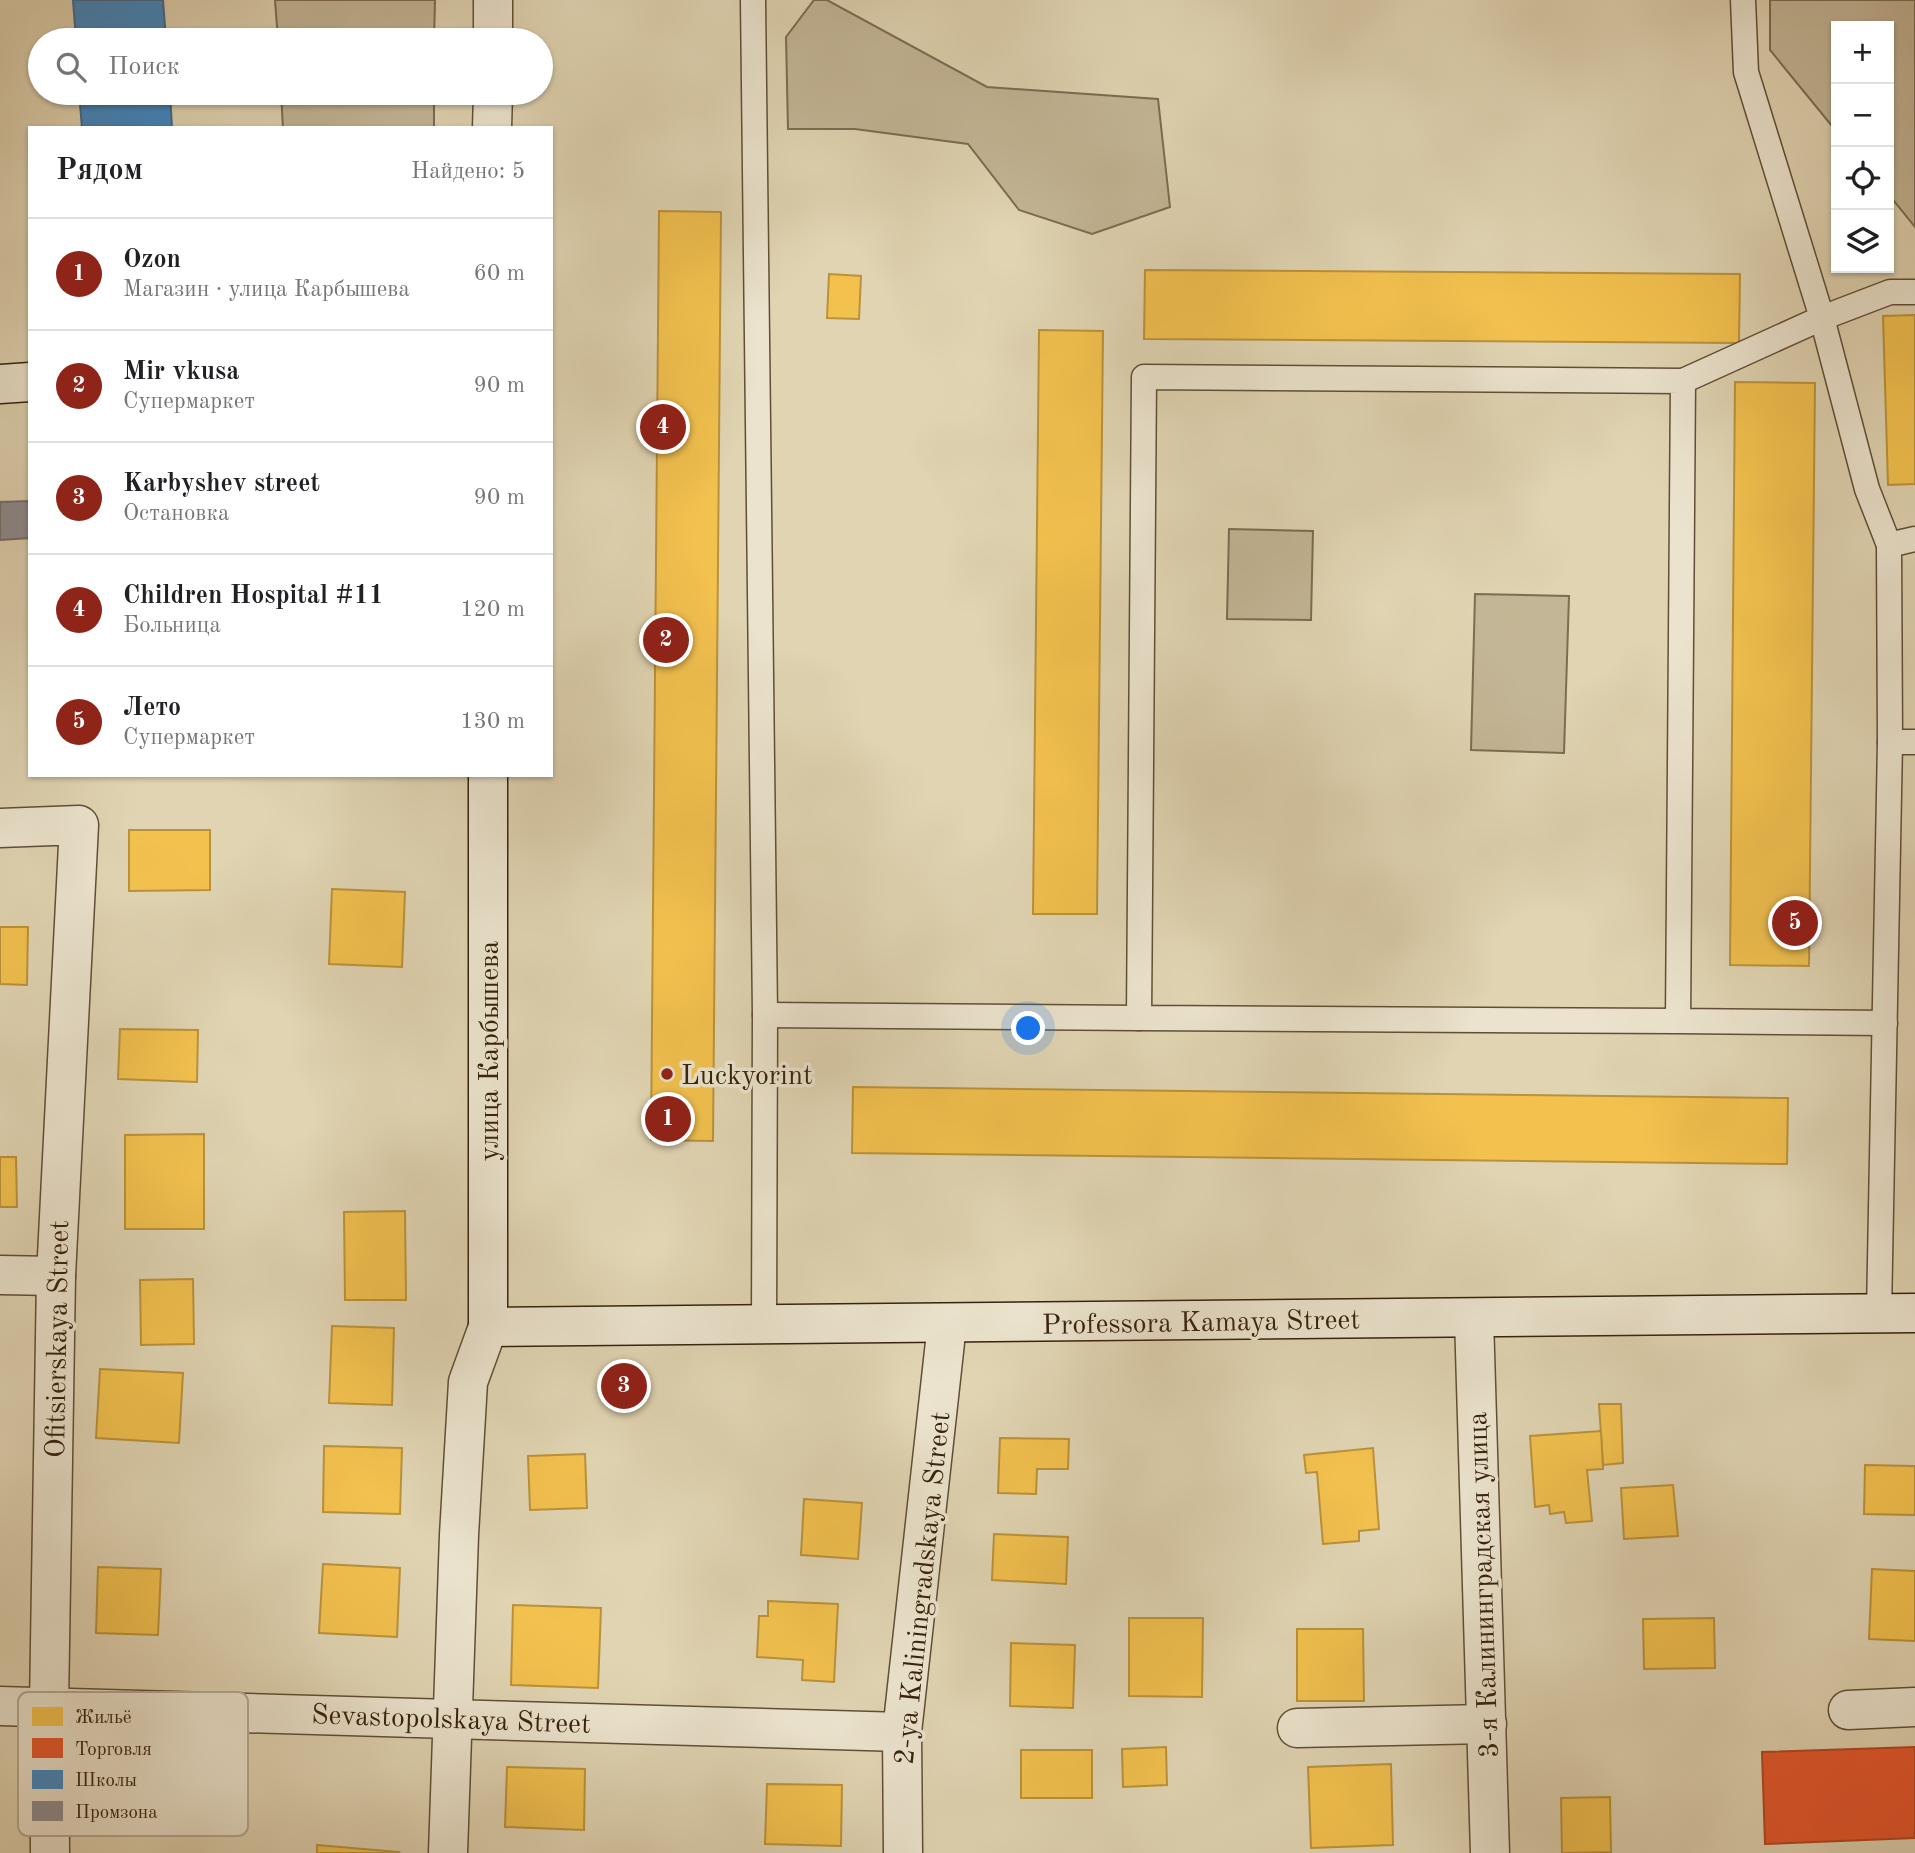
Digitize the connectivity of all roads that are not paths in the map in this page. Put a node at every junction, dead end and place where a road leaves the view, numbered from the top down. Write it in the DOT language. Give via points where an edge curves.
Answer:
graph roads {
  1 [pos="493,0"];
  2 [pos="753,0"];
  3 [pos="1743,0"];
  4 [pos="493,28"];
  5 [pos="493,105"];
  6 [pos="492,126"];
  7 [pos="1915,292"];
  8 [pos="1822,318"];
  9 [pos="1683,381"];
  10 [pos="28,382"];
  11 [pos="0,384"];
  12 [pos="1915,539"];
  13 [pos="1889,545"];
  14 [pos="1890,742"];
  15 [pos="1915,742"];
  16 [pos="488,777"];
  17 [pos="0,828"];
  18 [pos="765,1015"];
  19 [pos="1139,1018"];
  20 [pos="1678,1021"];
  21 [pos="1885,1023"];
  22 [pos="0,1275"];
  23 [pos="56,1276"];
  24 [pos="1897,1313"];
  25 [pos="1474,1318"];
  26 [pos="947,1324"];
  27 [pos="764,1326"];
  28 [pos="488,1328"];
  29 [pos="49,1692"];
  30 [pos="0,1706"];
  31 [pos="18,1706"];
  32 [pos="1915,1707"];
  33 [pos="1848,1710"];
  34 [pos="248,1712"];
  35 [pos="452,1718"];
  36 [pos="1487,1724"];
  37 [pos="1297,1728"];
  38 [pos="902,1732"];
  39 [pos="448,1853"];
  40 [pos="903,1853"];
  41 [pos="1490,1853"];
  1 -- 4 [label="street"];
  2 -- 18 [label="lane"];
  3 -- 8 [label="lane" via="1746,72"];
  5 -- 6 [label="street"];
  7 -- 8 [label="lane" via="1890,292"];
  8 -- 9 [label="lane"];
  8 -- 13 [label="lane" via="1867,489"];
  9 -- 19 [label="lane" via="1144,377"];
  9 -- 20 [label="lane"];
  10 -- 11 [label="street"];
  12 -- 13 [label="lane"];
  13 -- 14 [label="lane"];
  14 -- 15 [label="lane"];
  14 -- 21 [label="lane"];
  16 -- 28 [label="street, улица Карбышева"];
  17 -- 23 [label="street, Ofitsierskaya Street" via="79,825"];
  18 -- 19 [label="lane"];
  18 -- 27 [label="lane"];
  19 -- 20 [label="lane"];
  20 -- 21 [label="lane"];
  21 -- 24 [label="lane"];
  22 -- 23 [label="street"];
  23 -- 29 [label="street, Ofitsierskaya Street"];
  24 -- 25 [label="street, Professora Kamaya Street"];
  25 -- 26 [label="street, Professora Kamaya Street"];
  25 -- 36 [label="street, 3-я Калининградская улица"];
  26 -- 27 [label="street, Professora Kamaya Street"];
  26 -- 38 [label="street, 2-ya Kaliningradskaya Street"];
  27 -- 28 [label="street, Professora Kamaya Street"];
  28 -- 35 [label="street" via="468,1382"];
  30 -- 31 [label="street, Sevastopolskaya Street"];
  32 -- 33 [label="street"];
  34 -- 35 [label="street, Sevastopolskaya Street"];
  35 -- 38 [label="street, Sevastopolskaya Street"];
  35 -- 39 [label="street"];
  36 -- 37 [label="street"];
  36 -- 41 [label="street, 3-я Калининградская улица"];
  38 -- 40 [label="street, 2-ya Kaliningradskaya Street"];
}
